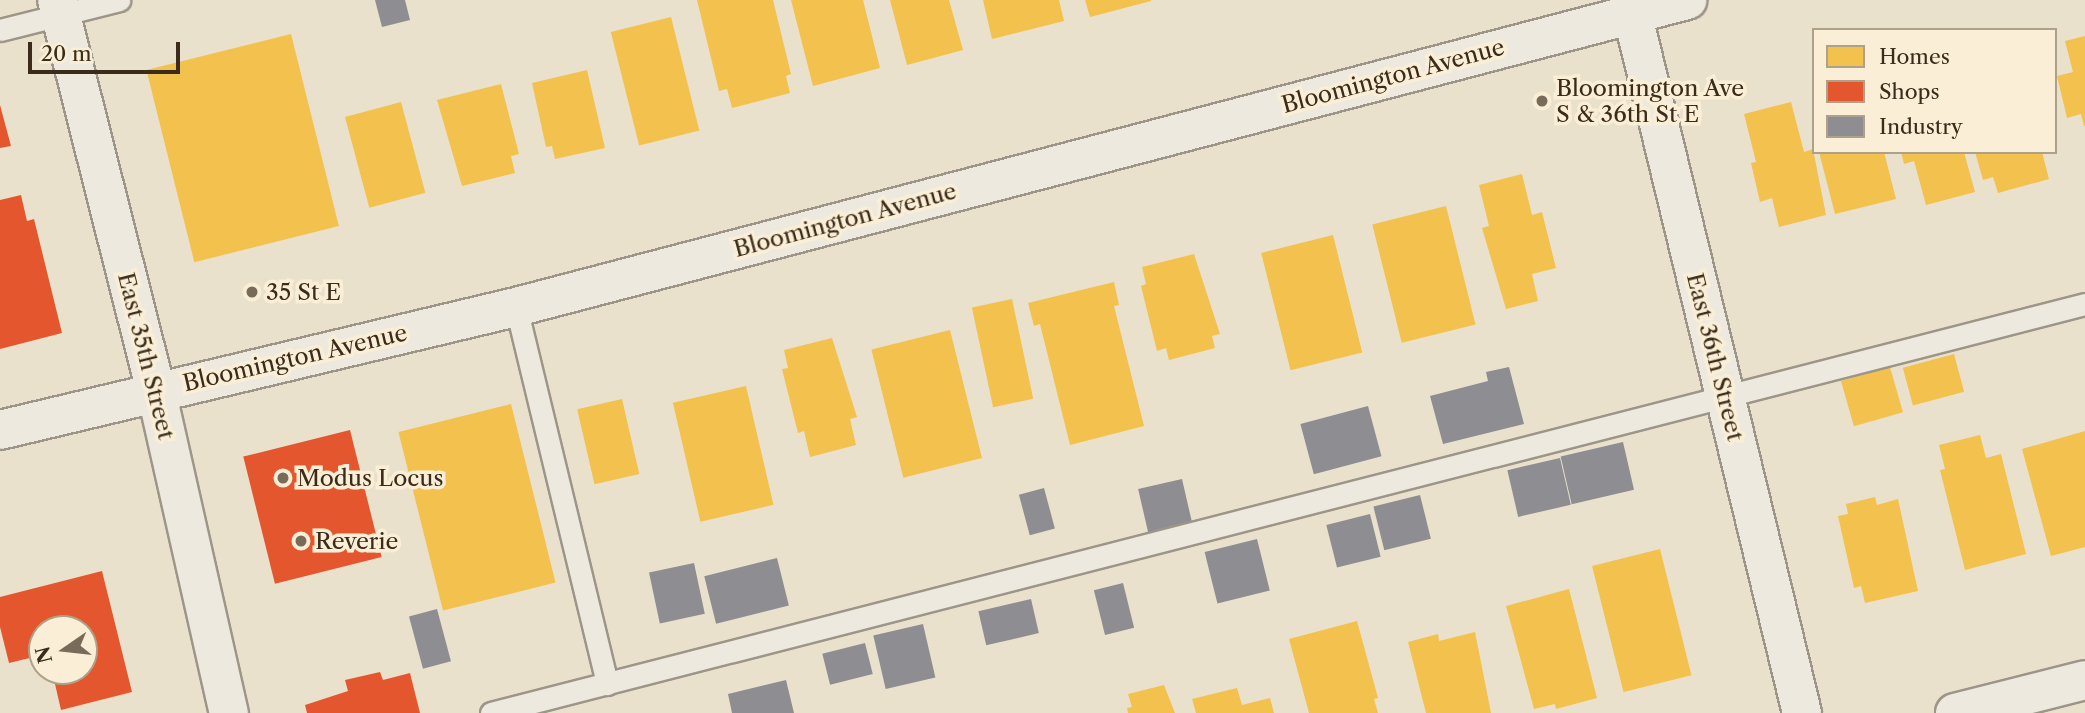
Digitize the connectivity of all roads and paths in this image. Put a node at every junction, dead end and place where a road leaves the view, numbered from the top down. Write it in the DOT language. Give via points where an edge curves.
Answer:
graph roads {
  1 [pos="119,0"];
  2 [pos="1687,0"];
  3 [pos="58,7"];
  4 [pos="1631,7"];
  5 [pos="0,30"];
  6 [pos="2085,304"];
  7 [pos="516,307"];
  8 [pos="156,390"];
  9 [pos="1724,396"];
  10 [pos="0,430"];
  11 [pos="2085,680"];
  12 [pos="607,684"];
  13 [pos="229,713"];
  14 [pos="491,713"];
  15 [pos="1802,713"];
  16 [pos="1955,713"];
  1 -- 3 [label="lane"];
  2 -- 4 [label="street, Bloomington Avenue"];
  3 -- 5 [label="lane"];
  3 -- 8 [label="street, East 35th Street"];
  4 -- 7 [label="street, Bloomington Avenue"];
  4 -- 9 [label="street, East 36th Street"];
  6 -- 9 [label="lane"];
  7 -- 8 [label="street, Bloomington Avenue"];
  7 -- 12 [label="lane"];
  8 -- 10 [label="street, Bloomington Avenue"];
  8 -- 13 [label="street, East 35th Street"];
  9 -- 12 [label="lane"];
  9 -- 15 [label="street, East 36th Street"];
  11 -- 16 [label="street"];
  12 -- 14 [label="lane"];
}
